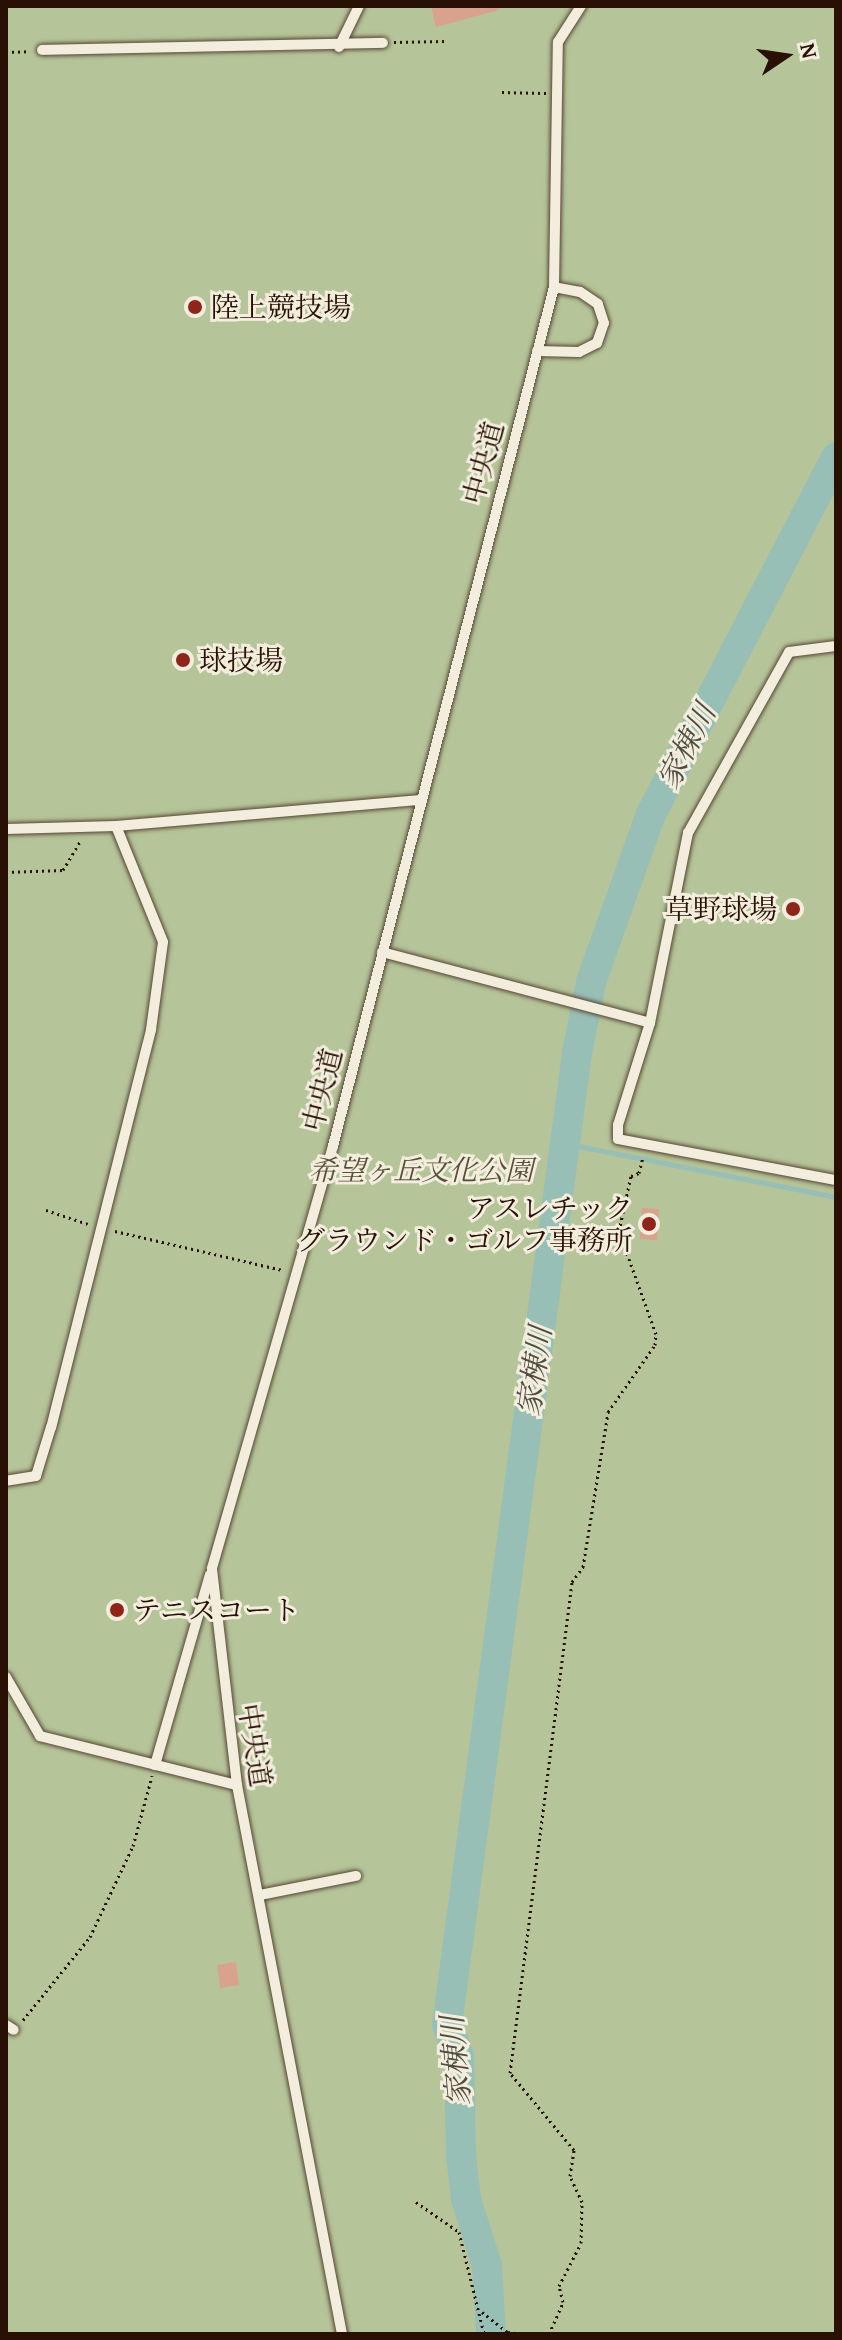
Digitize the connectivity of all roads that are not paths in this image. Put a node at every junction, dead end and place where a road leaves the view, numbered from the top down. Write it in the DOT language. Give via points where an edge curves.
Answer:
graph roads {
  1 [pos="359,6"];
  2 [pos="581,6"];
  3 [pos="383,43"];
  4 [pos="339,47"];
  5 [pos="42,50"];
  6 [pos="554,287"];
  7 [pos="537,351"];
  8 [pos="836,646"];
  9 [pos="418,800"];
  10 [pos="116,826"];
  11 [pos="6,829"];
  12 [pos="382,952"];
  13 [pos="650,1023"];
  14 [pos="836,1180"];
  15 [pos="6,1481"];
  16 [pos="212,1568"];
  17 [pos="6,1677"];
  18 [pos="155,1765"];
  19 [pos="237,1785"];
  20 [pos="356,1876"];
  21 [pos="260,1895"];
  22 [pos="342,2334"];
  1 -- 4 [label="lane"];
  2 -- 6 [label="lane, 中央道" via="558,42 553,93"];
  3 -- 4 [label="lane"];
  4 -- 5 [label="lane"];
  6 -- 7 [label="lane, 中央道"];
  6 -- 7 [label="lane" via="580,292 598,304 604,323 597,343 579,352"];
  7 -- 9 [label="lane, 中央道"];
  8 -- 13 [label="lane" via="789,652 688,833"];
  9 -- 10 [label="lane"];
  9 -- 12 [label="lane, 中央道"];
  10 -- 11 [label="lane"];
  10 -- 15 [label="lane" via="163,942 151,1030 36,1476"];
  12 -- 13 [label="lane"];
  12 -- 16 [label="lane, 中央道" via="298,1273"];
  13 -- 14 [label="lane" via="618,1139"];
  16 -- 18 [label="lane"];
  16 -- 19 [label="lane, 中央道"];
  17 -- 18 [label="lane" via="40,1736"];
  18 -- 19 [label="lane"];
  19 -- 21 [label="lane, 中央道"];
  20 -- 21 [label="lane"];
  21 -- 22 [label="lane, 中央道"];
}
